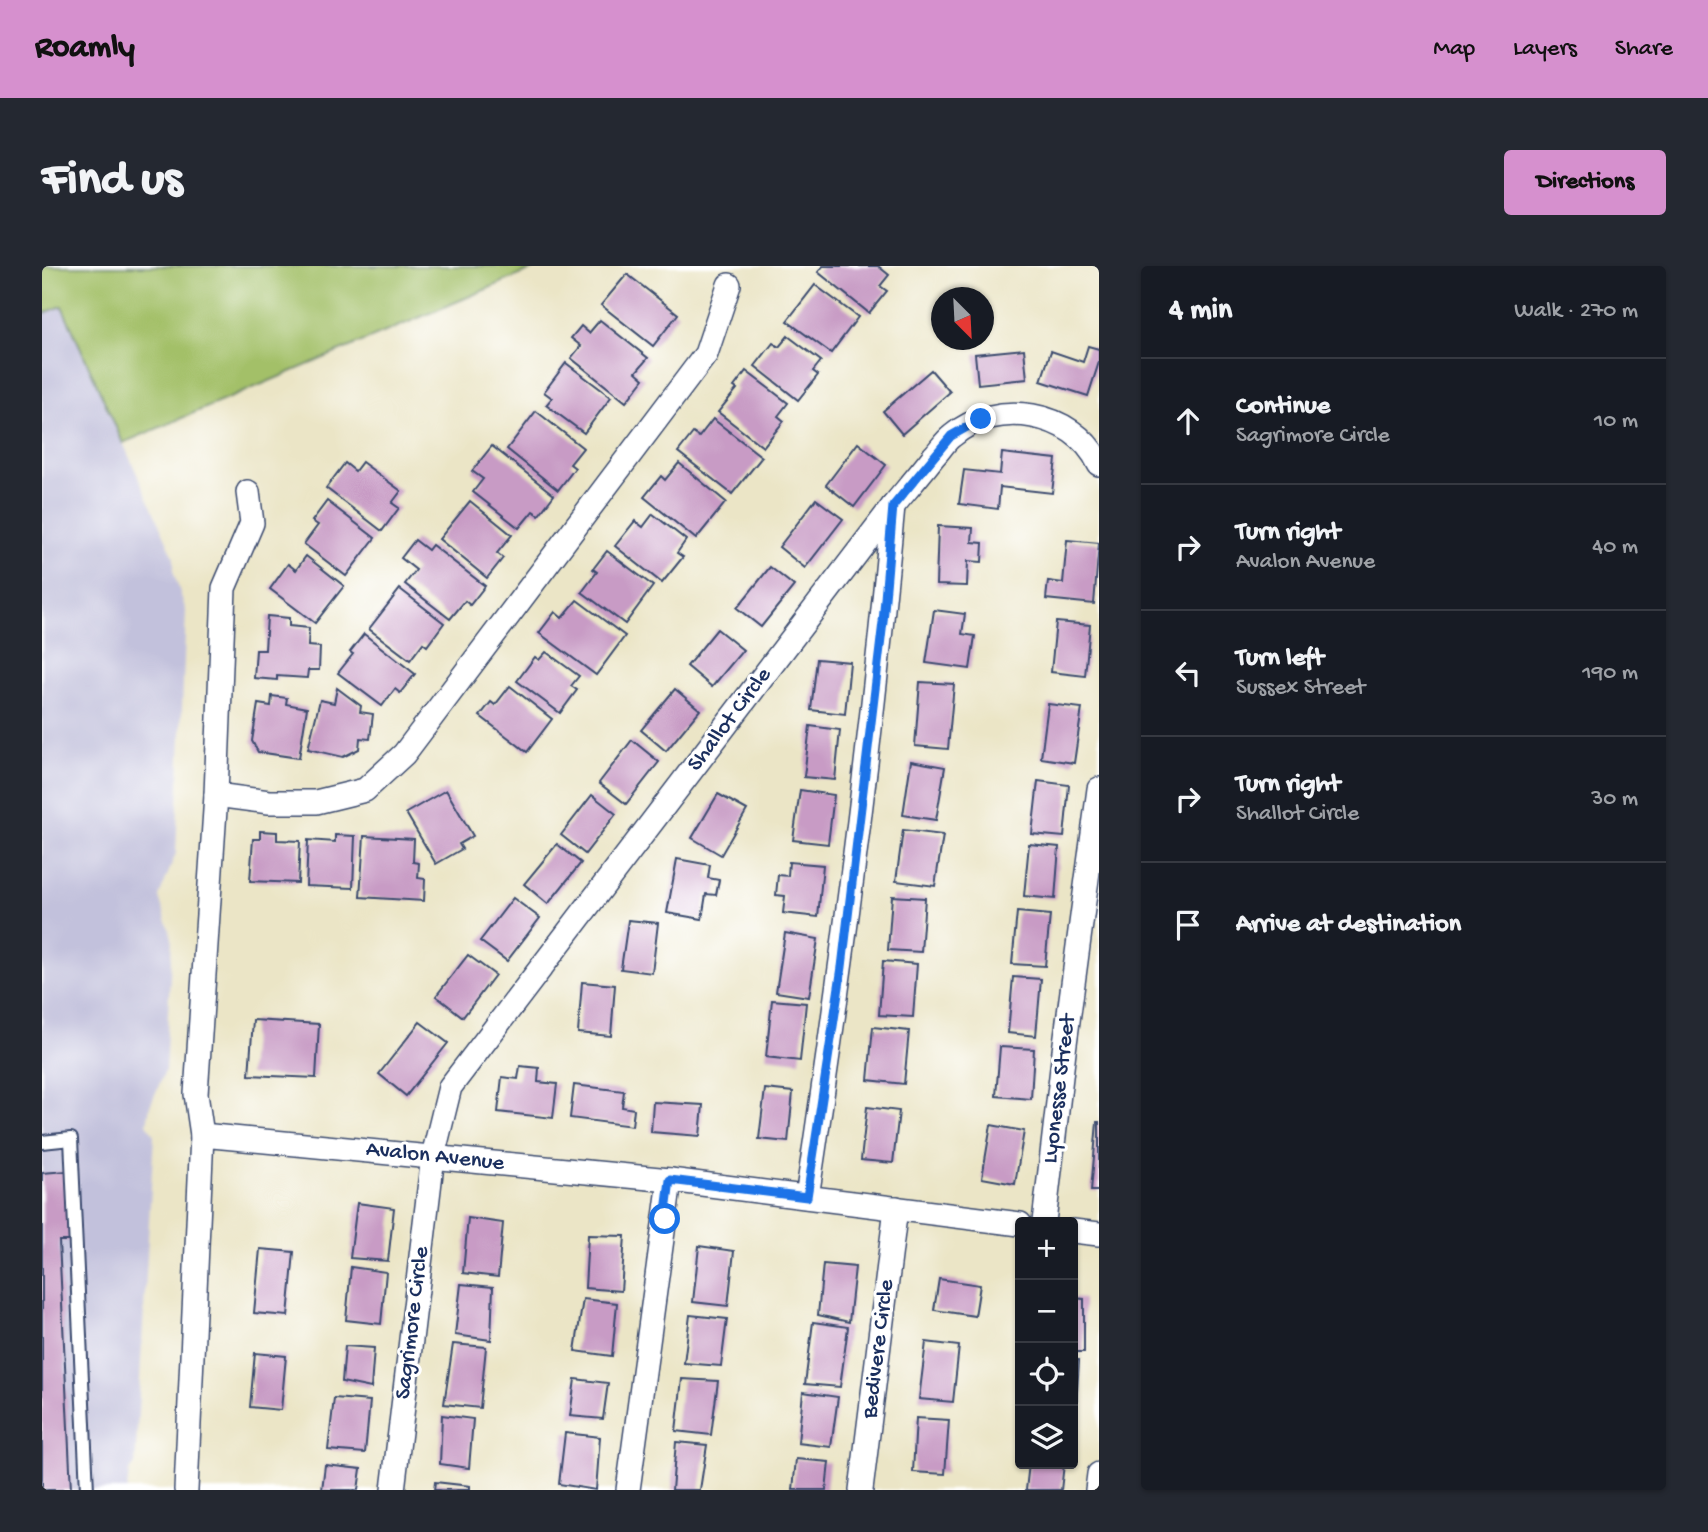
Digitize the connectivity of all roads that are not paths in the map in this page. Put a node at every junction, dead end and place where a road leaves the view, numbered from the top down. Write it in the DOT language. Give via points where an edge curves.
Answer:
graph roads {
  1 [pos="729,285"];
  2 [pos="1099,464"];
  3 [pos="248,492"];
  4 [pos="893,506"];
  5 [pos="1099,789"];
  6 [pos="216,795"];
  7 [pos="202,1135"];
  8 [pos="42,1142"];
  9 [pos="433,1156"];
  10 [pos="670,1180"];
  11 [pos="807,1197"];
  12 [pos="896,1208"];
  13 [pos="1045,1217"];
  14 [pos="1015,1223"];
  15 [pos="1078,1232"];
  16 [pos="1099,1234"];
  17 [pos="1099,1475"];
  18 [pos="87,1490"];
  19 [pos="186,1490"];
  20 [pos="393,1490"];
  21 [pos="628,1490"];
  22 [pos="861,1490"];
  23 [pos="1097,1490"];
  1 -- 6 [label="street" via="706,354 404,754 365,790 316,802"];
  2 -- 4 [label="street, Shallot Circle" via="1074,433 1047,419 1012,413 981,419 951,436"];
  3 -- 6 [label="street" via="252,523 224,588"];
  4 -- 9 [label="street, Shallot Circle" via="450,1087"];
  4 -- 11 [label="street" via="842,967"];
  5 -- 13 [label="street, Lyonesse Street"];
  6 -- 7 [label="street" via="196,1094"];
  7 -- 9 [label="street, Avalon Avenue"];
  7 -- 19 [label="street"];
  8 -- 18 [label="lane" via="71,1139"];
  9 -- 10 [label="street, Avalon Avenue"];
  9 -- 20 [label="street, Sagrimore Circle"];
  10 -- 11 [label="street, Avalon Avenue"];
  10 -- 21 [label="street"];
  11 -- 12 [label="street, Avalon Avenue"];
  12 -- 14 [label="street, Avalon Avenue"];
  12 -- 22 [label="street, Bedivere Circle"];
  15 -- 16 [label="street"];
  17 -- 23 [label="street"];
}
